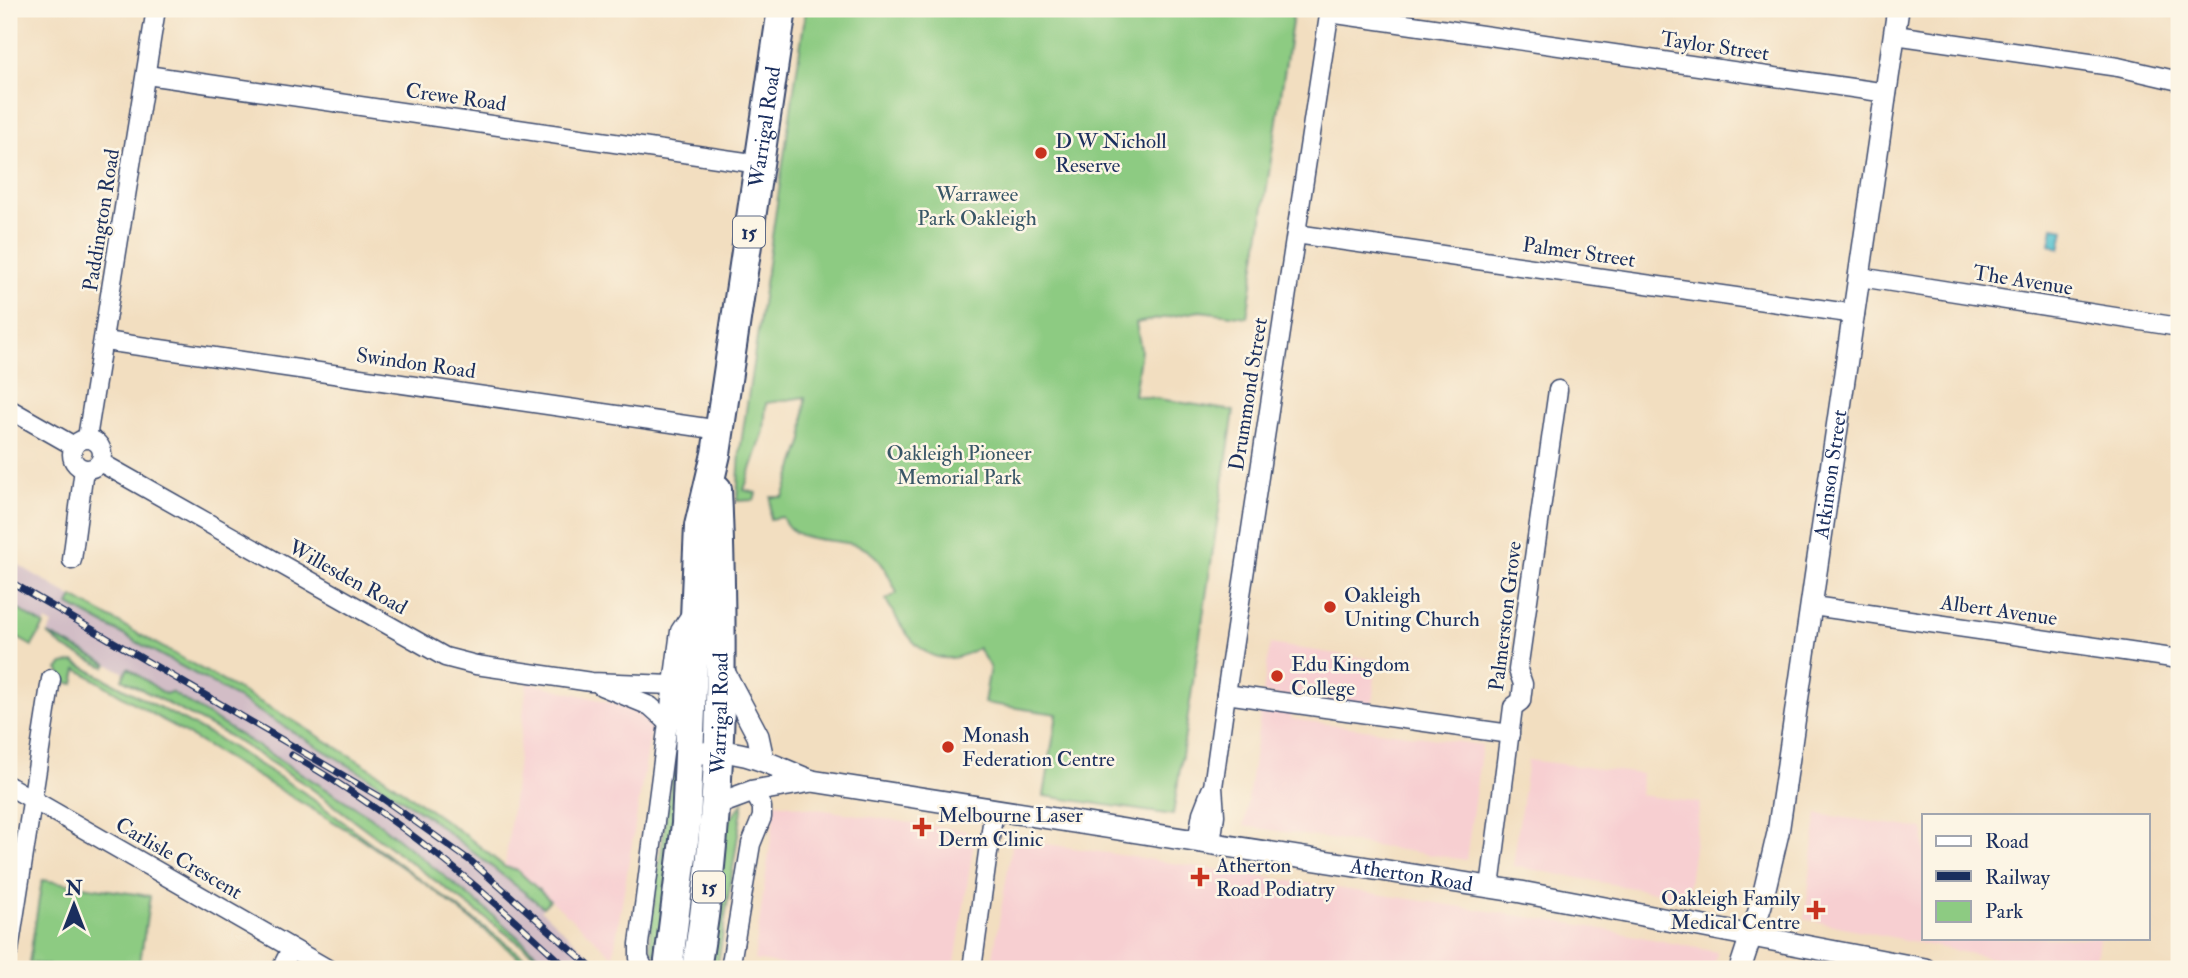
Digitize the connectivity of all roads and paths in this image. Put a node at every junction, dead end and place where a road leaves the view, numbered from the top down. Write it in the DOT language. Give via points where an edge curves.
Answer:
graph roads {
  1 [pos="156,9"];
  2 [pos="782,9"];
  3 [pos="1898,9"];
  4 [pos="1330,11"];
  5 [pos="1895,35"];
  6 [pos="147,75"];
  7 [pos="2179,81"];
  8 [pos="1886,93"];
  9 [pos="759,164"];
  10 [pos="1296,234"];
  11 [pos="1860,278"];
  12 [pos="1855,314"];
  13 [pos="2179,327"];
  14 [pos="105,341"];
  15 [pos="1558,390"];
  16 [pos="9,409"];
  17 [pos="81,442"];
  18 [pos="718,442"];
  19 [pos="92,465"];
  20 [pos="72,560"];
  21 [pos="1813,606"];
  22 [pos="694,610"];
  23 [pos="2179,659"];
  24 [pos="721,666"];
  25 [pos="51,679"];
  26 [pos="591,682"];
  27 [pos="673,685"];
  28 [pos="1226,694"];
  29 [pos="669,723"];
  30 [pos="1510,734"];
  31 [pos="719,752"];
  32 [pos="688,759"];
  33 [pos="763,759"];
  34 [pos="812,781"];
  35 [pos="9,786"];
  36 [pos="753,791"];
  37 [pos="30,799"];
  38 [pos="718,804"];
  39 [pos="994,809"];
  40 [pos="1204,843"];
  41 [pos="1490,887"];
  42 [pos="1749,935"];
  43 [pos="290,949"];
  44 [pos="9,951"];
  45 [pos="281,969"];
  46 [pos="328,969"];
  47 [pos="669,969"];
  48 [pos="730,969"];
  49 [pos="972,969"];
  50 [pos="1740,969"];
  51 [pos="1925,969"];
  1 -- 6 [label="street, Paddington Road"];
  2 -- 9 [label="highway, Warrigal Road / 15"];
  3 -- 5 [label="street, Atkinson Street"];
  4 -- 8 [label="street, Taylor Street"];
  4 -- 10 [label="street, Drummond Street"];
  5 -- 7 [label="street" via="2118,67"];
  5 -- 8 [label="street, Atkinson Street"];
  6 -- 9 [label="street, Crewe Road"];
  6 -- 14 [label="street, Paddington Road"];
  8 -- 11 [label="street, Atkinson Street"];
  9 -- 18 [label="highway, Warrigal Road / 15"];
  10 -- 12 [label="street, Palmer Street"];
  10 -- 28 [label="street, Drummond Street"];
  11 -- 12 [label="street, Atkinson Street"];
  11 -- 13 [label="street, The Avenue"];
  12 -- 21 [label="street, Atkinson Street"];
  14 -- 17 [label="street, Paddington Road"];
  14 -- 18 [label="street, Swindon Road"];
  15 -- 30 [label="street, Palmerston Grove" via="1518,670 1521,701 1513,707"];
  16 -- 17 [label="street"];
  17 -- 19 [label="street" via="72,458"];
  17 -- 19 [label="street" via="97,443 102,450"];
  18 -- 22 [label="highway, Warrigal Road / 15" via="699,526"];
  18 -- 24 [label="highway, Warrigal Road / 15"];
  19 -- 20 [label="street"];
  19 -- 26 [label="street, Willesden Road" via="445,657"];
  21 -- 23 [label="street, Albert Avenue"];
  21 -- 42 [label="street, Atkinson Street" via="1776,841"];
  22 -- 27 [label="street, Warrigal Road" via="680,631"];
  22 -- 32 [label="highway, Warrigal Road / 15"];
  24 -- 31 [label="highway, Warrigal Road / 15"];
  24 -- 33 [label="street" via="758,736"];
  25 -- 37 [label="street"];
  26 -- 27 [label="street, Willesden Road"];
  26 -- 29 [label="street, Willesden Road" via="650,706"];
  27 -- 29 [label="street, Warrigal Road"];
  28 -- 30 [label="street"];
  28 -- 40 [label="street, Drummond Street" via="1213,787 1202,813"];
  29 -- 47 [label="street, Warrigal Road" via="639,958"];
  30 -- 41 [label="street, Palmerston Grove"];
  31 -- 32 [label="street, Atherton Road"];
  31 -- 33 [label="street, Atherton Road"];
  31 -- 38 [label="highway, Warrigal Road / 15"];
  32 -- 47 [label="highway, Warrigal Road / 15" via="684,843"];
  33 -- 34 [label="street, Atherton Road"];
  34 -- 36 [label="street, Atherton Road"];
  34 -- 39 [label="street, Atherton Road"];
  35 -- 37 [label="street, Carlisle Crescent"];
  36 -- 38 [label="street, Atherton Road"];
  36 -- 48 [label="street" via="762,817 751,844"];
  37 -- 43 [label="street, Carlisle Crescent"];
  37 -- 44 [label="street"];
  38 -- 47 [label="highway, Warrigal Road / 15"];
  39 -- 40 [label="street, Atherton Road"];
  39 -- 49 [label="street"];
  40 -- 41 [label="street, Atherton Road"];
  41 -- 42 [label="street, Atherton Road"];
  42 -- 50 [label="street, Atkinson Street"];
  42 -- 51 [label="street, Atherton Road"];
  43 -- 45 [label="street"];
  43 -- 46 [label="street, Carlisle Crescent"];
}
